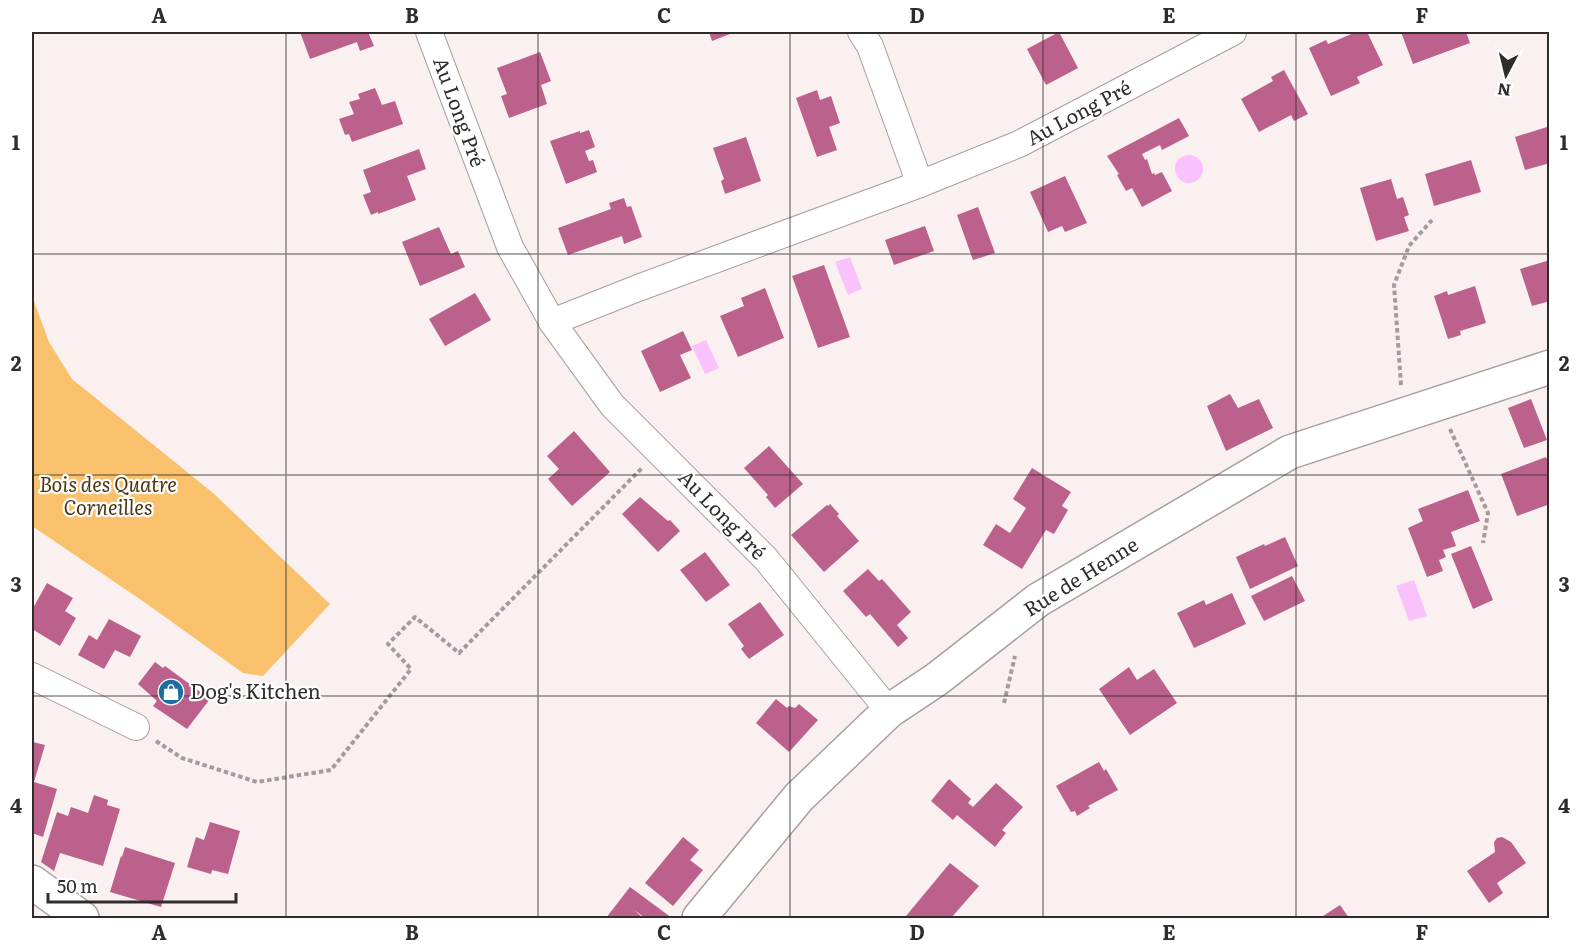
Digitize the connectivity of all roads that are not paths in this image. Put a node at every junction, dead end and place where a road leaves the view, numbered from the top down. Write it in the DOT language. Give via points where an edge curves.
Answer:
graph roads {
  1 [pos="429,32"];
  2 [pos="861,32"];
  3 [pos="1233,32"];
  4 [pos="920,184"];
  5 [pos="552,322"];
  6 [pos="1550,367"];
  7 [pos="32,676"];
  8 [pos="889,711"];
  9 [pos="136,727"];
  10 [pos="32,882"];
  11 [pos="82,918"];
  12 [pos="699,918"];
  1 -- 5 [label="street, Au Long Pré" via="510,247"];
  2 -- 4 [label="street" via="870,46"];
  3 -- 4 [label="street, Au Long Pré" via="1019,144"];
  4 -- 5 [label="street, Au Long Pré"];
  5 -- 8 [label="street, Au Long Pré" via="612,405 766,559"];
  6 -- 8 [label="street, Rue de Henne" via="1290,452 1038,600 937,679"];
  7 -- 9 [label="street"];
  8 -- 12 [label="street, Rue de Henne" via="799,797"];
  10 -- 11 [label="street"];
}
